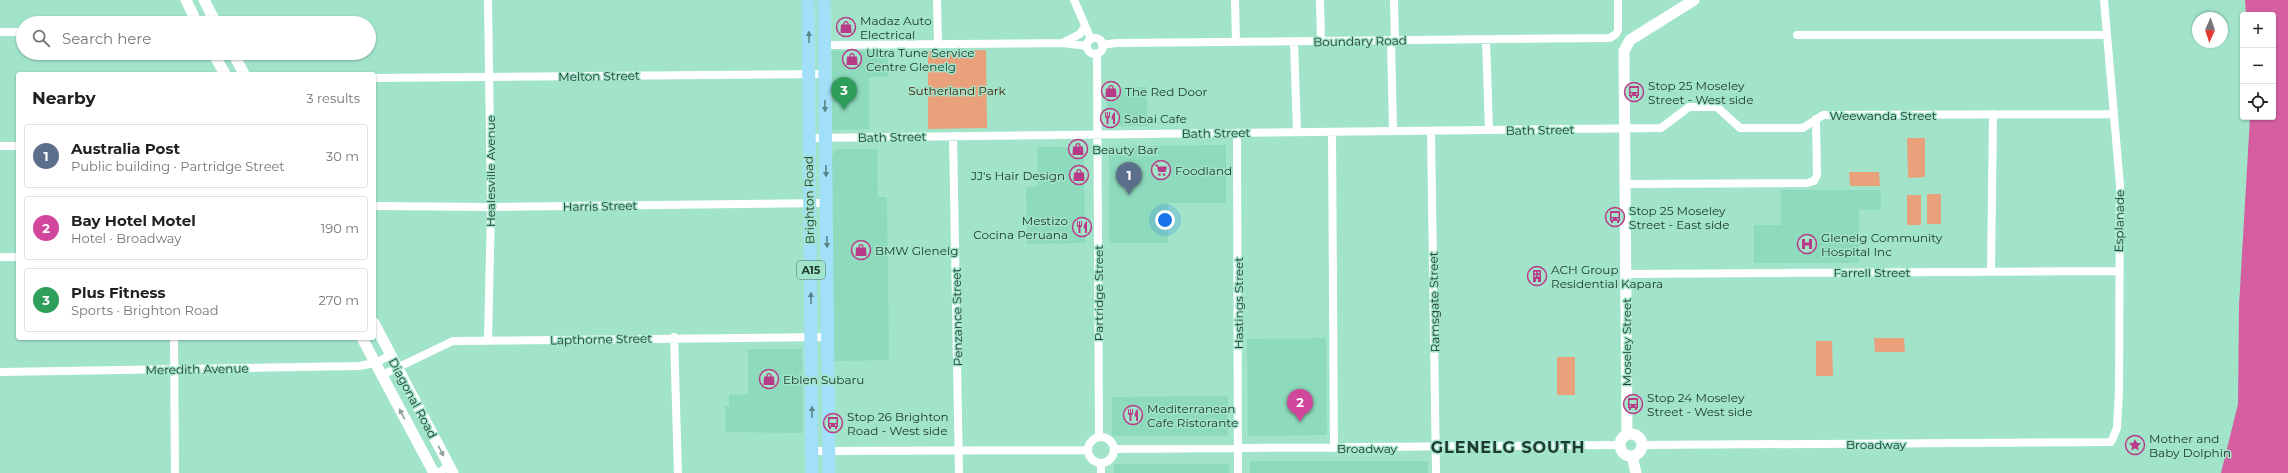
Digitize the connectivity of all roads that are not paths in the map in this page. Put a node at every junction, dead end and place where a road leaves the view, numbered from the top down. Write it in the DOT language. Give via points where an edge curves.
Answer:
graph roads {
  1 [pos="186,0"];
  2 [pos="204,0"];
  3 [pos="488,0"];
  4 [pos="808,0"];
  5 [pos="824,0"];
  6 [pos="937,0"];
  7 [pos="1074,0"];
  8 [pos="1236,0"];
  9 [pos="1320,0"];
  10 [pos="1394,0"];
  11 [pos="1618,0"];
  12 [pos="1694,0"];
  13 [pos="2104,0"];
  14 [pos="194,16"];
  15 [pos="212,16"];
  16 [pos="1085,26"];
  17 [pos="0,32"];
  18 [pos="16,32"];
  19 [pos="1797,34"];
  20 [pos="2107,35"];
  21 [pos="1486,39"];
  22 [pos="1320,41"];
  23 [pos="1393,41"];
  24 [pos="1236,42"];
  25 [pos="1294,42"];
  26 [pos="1063,43"];
  27 [pos="1089,43"];
  28 [pos="938,44"];
  29 [pos="824,45"];
  30 [pos="1102,46"];
  31 [pos="1097,53"];
  32 [pos="217,60"];
  33 [pos="237,60"];
  34 [pos="223,72"];
  35 [pos="243,72"];
  36 [pos="809,74"];
  37 [pos="825,74"];
  38 [pos="376,78"];
  39 [pos="489,78"];
  40 [pos="1993,114"];
  41 [pos="2112,114"];
  42 [pos="1816,119"];
  43 [pos="1624,129"];
  44 [pos="1489,130"];
  45 [pos="1393,131"];
  46 [pos="1431,131"];
  47 [pos="1297,132"];
  48 [pos="1332,132"];
  49 [pos="1237,133"];
  50 [pos="1098,135"];
  51 [pos="954,136"];
  52 [pos="808,138"];
  53 [pos="826,138"];
  54 [pos="0,146"];
  55 [pos="16,146"];
  56 [pos="1625,184"];
  57 [pos="810,203"];
  58 [pos="826,203"];
  59 [pos="376,206"];
  60 [pos="491,208"];
  61 [pos="16,257"];
  62 [pos="0,258"];
  63 [pos="1991,271"];
  64 [pos="2118,271"];
  65 [pos="1626,274"];
  66 [pos="376,326"];
  67 [pos="674,337"];
  68 [pos="811,337"];
  69 [pos="828,337"];
  70 [pos="174,340"];
  71 [pos="363,340"];
  72 [pos="488,341"];
  73 [pos="391,355"];
  74 [pos="375,363"];
  75 [pos="397,367"];
  76 [pos="174,370"];
  77 [pos="0,372"];
  78 [pos="382,375"];
  79 [pos="1627,435"];
  80 [pos="1099,437"];
  81 [pos="2111,442"];
  82 [pos="1620,445"];
  83 [pos="1642,446"];
  84 [pos="1334,448"];
  85 [pos="1436,448"];
  86 [pos="1114,449"];
  87 [pos="1238,449"];
  88 [pos="1087,450"];
  89 [pos="812,451"];
  90 [pos="828,451"];
  91 [pos="959,451"];
  92 [pos="1632,456"];
  93 [pos="1101,464"];
  94 [pos="451,470"];
  95 [pos="175,473"];
  96 [pos="434,473"];
  97 [pos="438,473"];
  98 [pos="678,473"];
  99 [pos="812,473"];
  100 [pos="828,473"];
  101 [pos="959,473"];
  102 [pos="1101,473"];
  103 [pos="1238,473"];
  104 [pos="1436,473"];
  105 [pos="1636,473"];
  1 -- 14 [label="street"];
  2 -- 15 [label="street"];
  3 -- 39 [label="street, Healesville Avenue"];
  36 -- 4 [label="main road, Brighton Road / A15, one-way"];
  5 -- 29 [label="main road, Brighton Road / A15"];
  6 -- 28 [label="street"];
  7 -- 16 [label="street"];
  8 -- 24 [label="street"];
  9 -- 22 [label="street"];
  10 -- 23 [label="street"];
  11 -- 21 [label="street, Boundary Road" via="1618,30 1610,38"];
  12 -- 43 [label="street, Moseley Street" via="1626,45"];
  13 -- 20 [label="street, Esplanade"];
  16 -- 26 [label="street" via="1080,34"];
  16 -- 27 [label="street"];
  17 -- 18 [label="street"];
  19 -- 20 [label="street"];
  20 -- 41 [label="street, Esplanade"];
  21 -- 23 [label="street, Boundary Road"];
  21 -- 44 [label="street"];
  22 -- 23 [label="street, Boundary Road"];
  22 -- 25 [label="street, Boundary Road"];
  23 -- 45 [label="street"];
  24 -- 25 [label="street, Boundary Road"];
  24 -- 30 [label="street, Boundary Road" via="1116,43"];
  25 -- 47 [label="street"];
  26 -- 27 [label="street"];
  26 -- 28 [label="street"];
  27 -- 30 [label="street" via="1098,39"];
  27 -- 31 [label="street" via="1090,52"];
  28 -- 29 [label="street"];
  29 -- 37 [label="main road, Brighton Road / A15"];
  30 -- 31 [label="street"];
  31 -- 50 [label="street, Partridge Street"];
  32 -- 34 [label="street"];
  33 -- 35 [label="street"];
  36 -- 37 [label="street, Melton Street"];
  36 -- 39 [label="street, Melton Street"];
  36 -- 52 [label="main road, Brighton Road / A15"];
  37 -- 53 [label="main road, Brighton Road / A15, one-way"];
  38 -- 39 [label="street, Melton Street"];
  39 -- 60 [label="street, Healesville Avenue"];
  40 -- 41 [label="street, Weewanda Street"];
  40 -- 42 [label="street, Weewanda Street" via="1823,116"];
  40 -- 63 [label="street"];
  41 -- 64 [label="street, Esplanade" via="2120,185"];
  42 -- 43 [label="street, Weewanda Street" via="1803,128 1740,128 1717,107 1689,108 1662,128"];
  42 -- 56 [label="street" via="1817,175 1814,181"];
  43 -- 44 [label="street, Bath Street"];
  43 -- 56 [label="street, Moseley Street"];
  44 -- 46 [label="street, Bath Street"];
  45 -- 46 [label="street, Bath Street"];
  45 -- 48 [label="street, Bath Street"];
  46 -- 85 [label="street, Ramsgate Street"];
  47 -- 48 [label="street, Bath Street"];
  47 -- 49 [label="street, Bath Street"];
  48 -- 84 [label="street"];
  49 -- 50 [label="street, Bath Street"];
  49 -- 87 [label="street, Hastings Street"];
  50 -- 51 [label="street, Bath Street"];
  50 -- 80 [label="street, Partridge Street"];
  51 -- 53 [label="street, Bath Street"];
  51 -- 91 [label="street, Penzance Street"];
  52 -- 53 [label="street, Bath Street"];
  52 -- 57 [label="main road, Brighton Road / A15"];
  53 -- 58 [label="main road, Brighton Road / A15, one-way"];
  54 -- 55 [label="street"];
  56 -- 65 [label="street, Moseley Street"];
  57 -- 58 [label="street, Harris Street"];
  57 -- 60 [label="street, Harris Street"];
  68 -- 57 [label="main road, Brighton Road / A15, one-way"];
  58 -- 69 [label="main road, Brighton Road / A15, one-way"];
  59 -- 60 [label="street, Harris Street"];
  60 -- 72 [label="street, Healesville Avenue"];
  61 -- 62 [label="street"];
  63 -- 64 [label="street, Farrell Street"];
  63 -- 65 [label="street, Farrell Street"];
  64 -- 81 [label="street, Esplanade" via="2117,428"];
  65 -- 79 [label="street, Moseley Street"];
  66 -- 73 [label="street, Diagonal Road"];
  67 -- 68 [label="street, Lapthorne Street"];
  67 -- 72 [label="street, Lapthorne Street"];
  67 -- 98 [label="street"];
  68 -- 69 [label="street, Lapthorne Street"];
  89 -- 68 [label="main road, Brighton Road / A15, one-way"];
  69 -- 90 [label="main road, Brighton Road / A15"];
  70 -- 76 [label="street"];
  71 -- 74 [label="street, Diagonal Road"];
  72 -- 75 [label="street, Lapthorne Street" via="453,341"];
  73 -- 74 [label="street, Meredith Avenue"];
  73 -- 75 [label="street, Diagonal Road"];
  74 -- 76 [label="street, Meredith Avenue" via="359,366"];
  74 -- 78 [label="street, Diagonal Road"];
  75 -- 78 [label="street, Lapthorne Street"];
  75 -- 94 [label="street, Diagonal Road, one-way"];
  76 -- 77 [label="street, Meredith Avenue"];
  76 -- 95 [label="street"];
  96 -- 78 [label="street, Diagonal Road, one-way"];
  79 -- 82 [label="street"];
  79 -- 83 [label="street" via="1637,436"];
  80 -- 86 [label="street" via="1111,442"];
  80 -- 88 [label="street" via="1091,441"];
  81 -- 83 [label="street, Broadway"];
  82 -- 85 [label="street, Broadway"];
  82 -- 92 [label="street" via="1625,454"];
  83 -- 92 [label="street" via="1638,453"];
  84 -- 85 [label="street, Broadway"];
  84 -- 87 [label="street, Broadway"];
  85 -- 104 [label="street, Ramsgate Street"];
  86 -- 87 [label="street, Broadway"];
  86 -- 93 [label="street" via="1109,461"];
  87 -- 103 [label="street, Hastings Street"];
  88 -- 91 [label="street"];
  88 -- 93 [label="street" via="1090,458"];
  89 -- 90 [label="street"];
  89 -- 99 [label="main road, Brighton Road / A15"];
  90 -- 91 [label="street"];
  90 -- 100 [label="main road, Brighton Road / A15"];
  91 -- 101 [label="street, Penzance Street"];
  92 -- 105 [label="street"];
  93 -- 102 [label="street"];
  94 -- 97 [label="street"];
}
